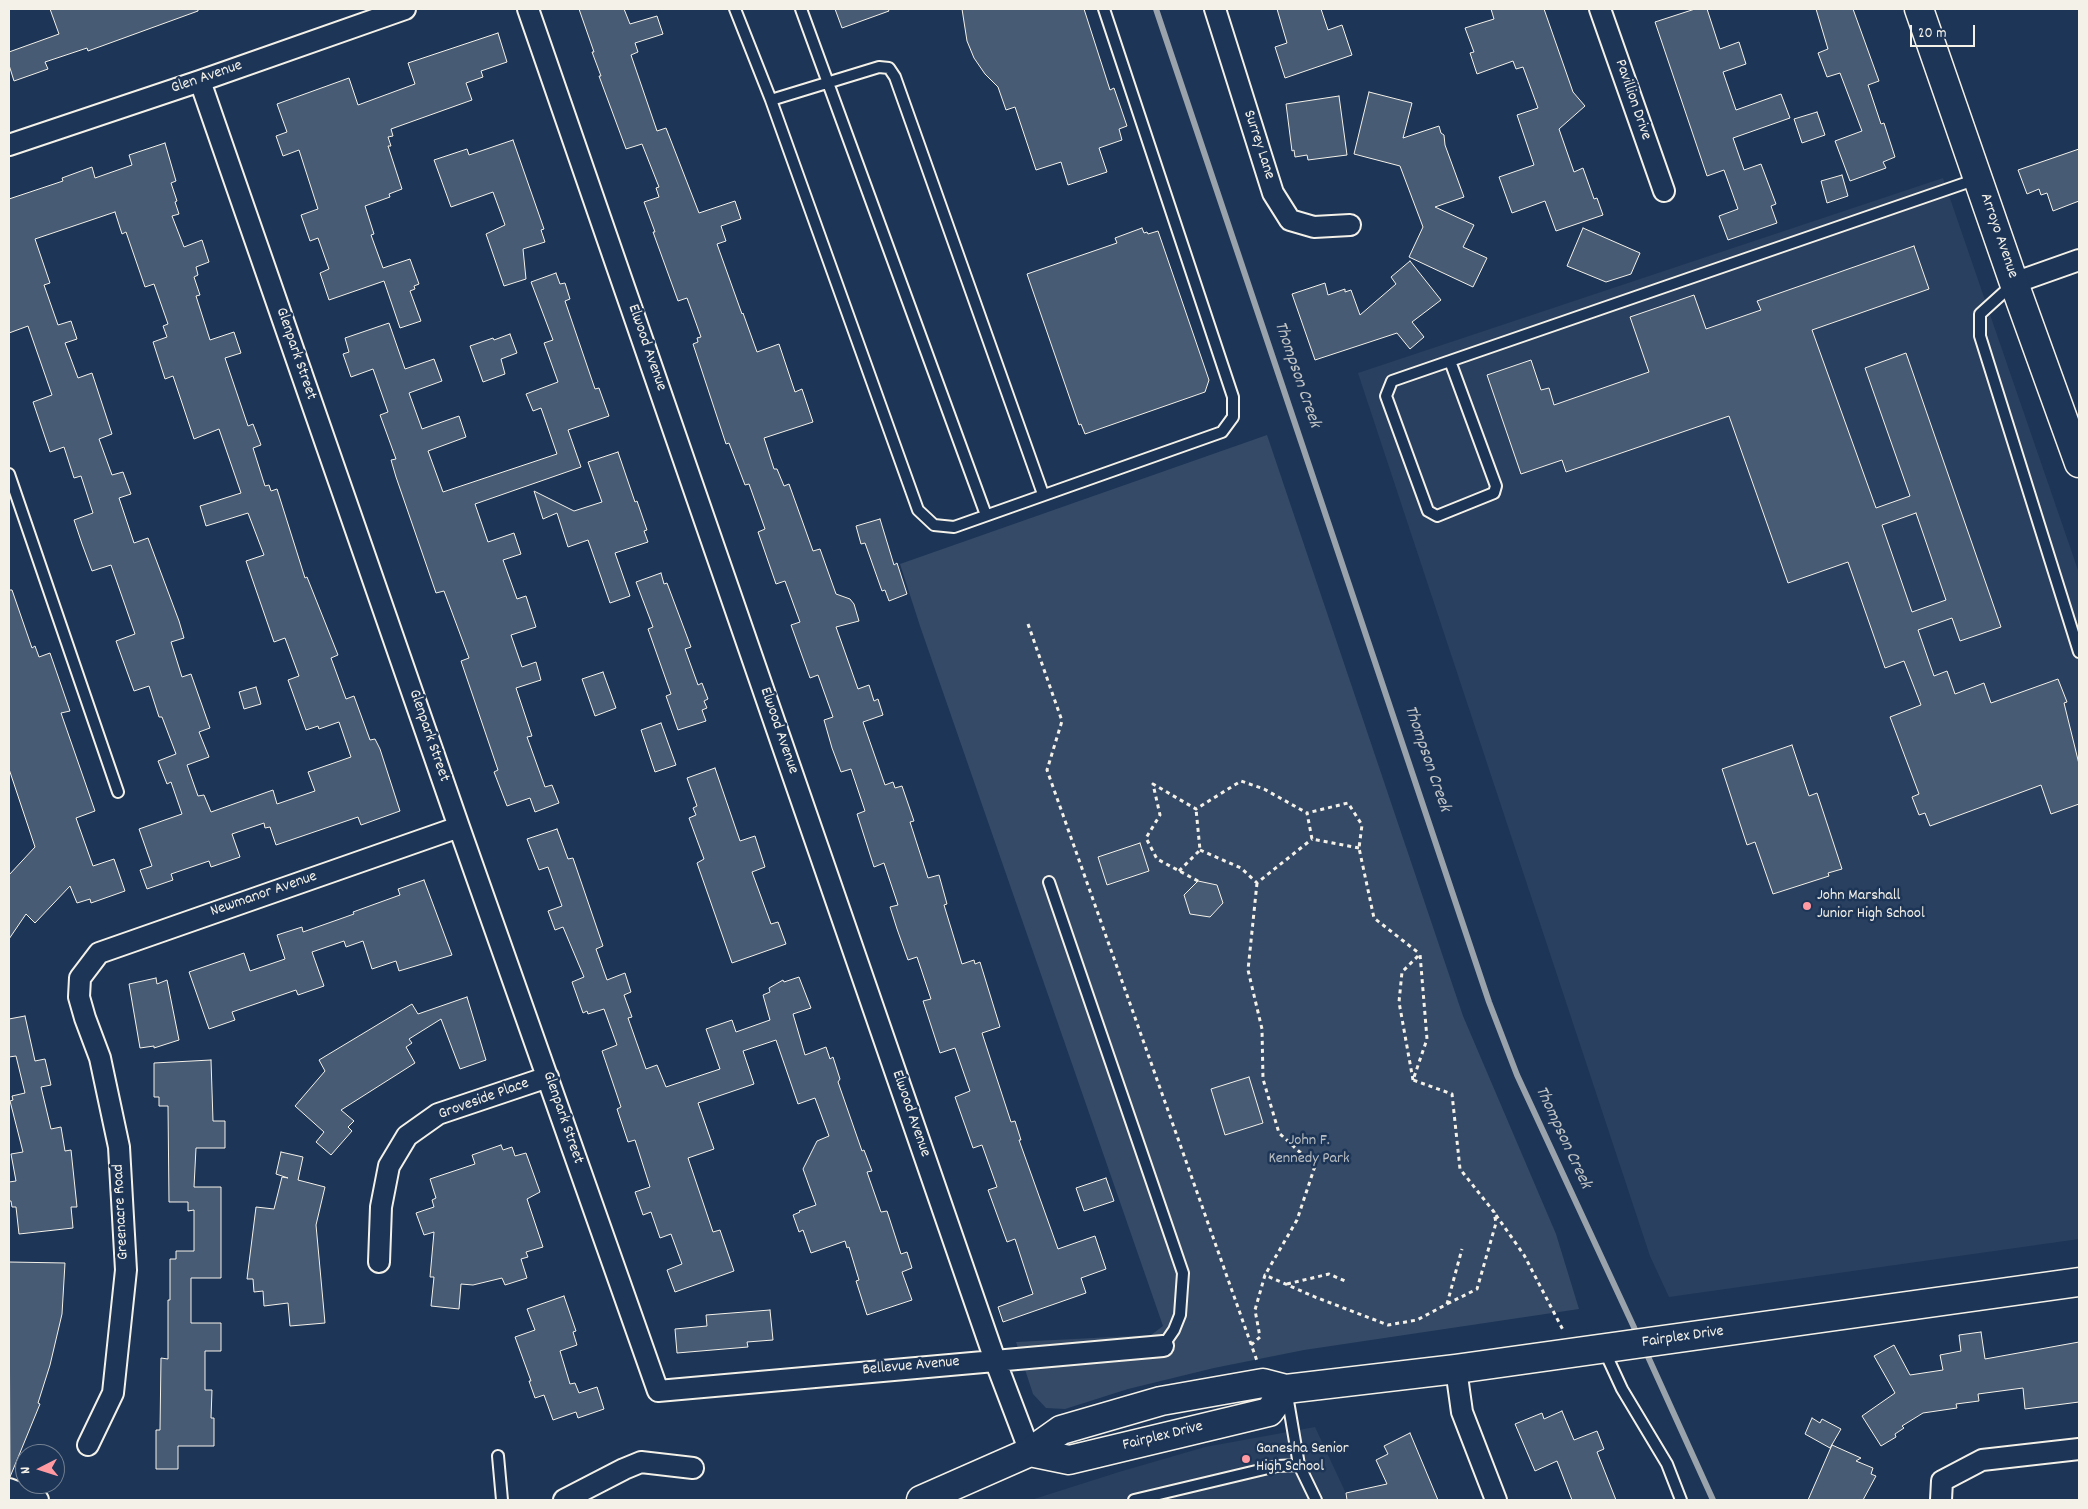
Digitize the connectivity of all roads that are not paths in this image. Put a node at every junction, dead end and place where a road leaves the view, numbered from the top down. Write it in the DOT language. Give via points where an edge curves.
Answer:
graph roads {
  1 [pos="405,9"];
  2 [pos="528,9"];
  3 [pos="734,9"];
  4 [pos="801,9"];
  5 [pos="1104,9"];
  6 [pos="1215,9"];
  7 [pos="1600,9"];
  8 [pos="1919,9"];
  9 [pos="200,81"];
  10 [pos="828,82"];
  11 [pos="771,100"];
  12 [pos="9,145"];
  13 [pos="1978,178"];
  14 [pos="1664,191"];
  15 [pos="1350,224"];
  16 [pos="2079,260"];
  17 [pos="2014,283"];
  18 [pos="1450,361"];
  19 [pos="2079,463"];
  20 [pos="9,474"];
  21 [pos="1043,494"];
  22 [pos="986,515"];
  23 [pos="2079,652"];
  24 [pos="118,792"];
  25 [pos="459,826"];
  26 [pos="1049,882"];
  27 [pos="80,978"];
  28 [pos="548,1077"];
  29 [pos="380,1262"];
  30 [pos="2079,1282"];
  31 [pos="1163,1346"];
  32 [pos="1610,1348"];
  33 [pos="995,1360"];
  34 [pos="1456,1369"];
  35 [pos="1275,1386"];
  36 [pos="658,1391"];
  37 [pos="88,1445"];
  38 [pos="2079,1449"];
  39 [pos="1030,1452"];
  40 [pos="498,1456"];
  41 [pos="1299,1465"];
  42 [pos="693,1468"];
  43 [pos="1941,1490"];
  44 [pos="12,1494"];
  45 [pos="38,1500"];
  46 [pos="502,1500"];
  47 [pos="564,1500"];
  48 [pos="921,1500"];
  49 [pos="1134,1500"];
  50 [pos="1316,1500"];
  51 [pos="1496,1500"];
  52 [pos="1681,1500"];
  1 -- 9 [label="street, Glen Avenue"];
  2 -- 33 [label="street, Elwood Avenue"];
  3 -- 11 [label="lane"];
  4 -- 10 [label="lane"];
  5 -- 21 [label="lane" via="1233,397 1233,417 1222,432"];
  6 -- 15 [label="street, Surrey Lane" via="1273,193 1290,220 1314,227"];
  7 -- 14 [label="street, Pavillion Drive"];
  8 -- 13 [label="main road, Arroyo Avenue"];
  9 -- 12 [label="street, Glen Avenue"];
  9 -- 25 [label="street, Glenpark Street"];
  10 -- 11 [label="lane"];
  10 -- 21 [label="lane" via="879,67 889,68 895,76"];
  10 -- 22 [label="lane"];
  11 -- 22 [label="lane" via="918,510 934,525 954,527"];
  13 -- 17 [label="main road, Arroyo Avenue"];
  13 -- 18 [label="lane"];
  16 -- 17 [label="street"];
  17 -- 19 [label="main road, Arroyo Avenue"];
  17 -- 23 [label="lane" via="1980,314 1980,336"];
  18 -- 18 [label="lane" via="1392,381 1386,396 1428,511 1437,516 1494,493 1496,486"];
  20 -- 24 [label="lane"];
  21 -- 22 [label="lane"];
  25 -- 27 [label="street, Newmanor Avenue" via="99,954"];
  25 -- 28 [label="street, Glenpark Street"];
  26 -- 31 [label="lane" via="1183,1273 1180,1315"];
  27 -- 37 [label="street, Greenacre Road" via="79,997 100,1058 119,1147 126,1270 113,1393"];
  28 -- 29 [label="street, Groveside Place" via="438,1114 407,1136 389,1166 381,1207"];
  28 -- 36 [label="street, Glenpark Street"];
  30 -- 32 [label="main road, Fairplex Drive"];
  31 -- 33 [label="street, Bellevue Avenue"];
  32 -- 34 [label="main road, Fairplex Drive"];
  32 -- 52 [label="lane" via="1622,1389 1667,1464"];
  33 -- 36 [label="street, Bellevue Avenue"];
  33 -- 39 [label="street, Elwood Avenue"];
  34 -- 35 [label="main road, Fairplex Drive"];
  34 -- 51 [label="street" via="1462,1412"];
  35 -- 39 [label="main road, Fairplex Drive" via="1161,1401 1061,1430"];
  35 -- 41 [label="lane"];
  38 -- 43 [label="street" via="1982,1460"];
  39 -- 48 [label="main road, Fairplex Drive"];
  40 -- 46 [label="lane"];
  41 -- 49 [label="lane" via="1277,1466"];
  41 -- 50 [label="lane"];
  42 -- 47 [label="street" via="641,1462"];
  44 -- 45 [label="street"];
}
